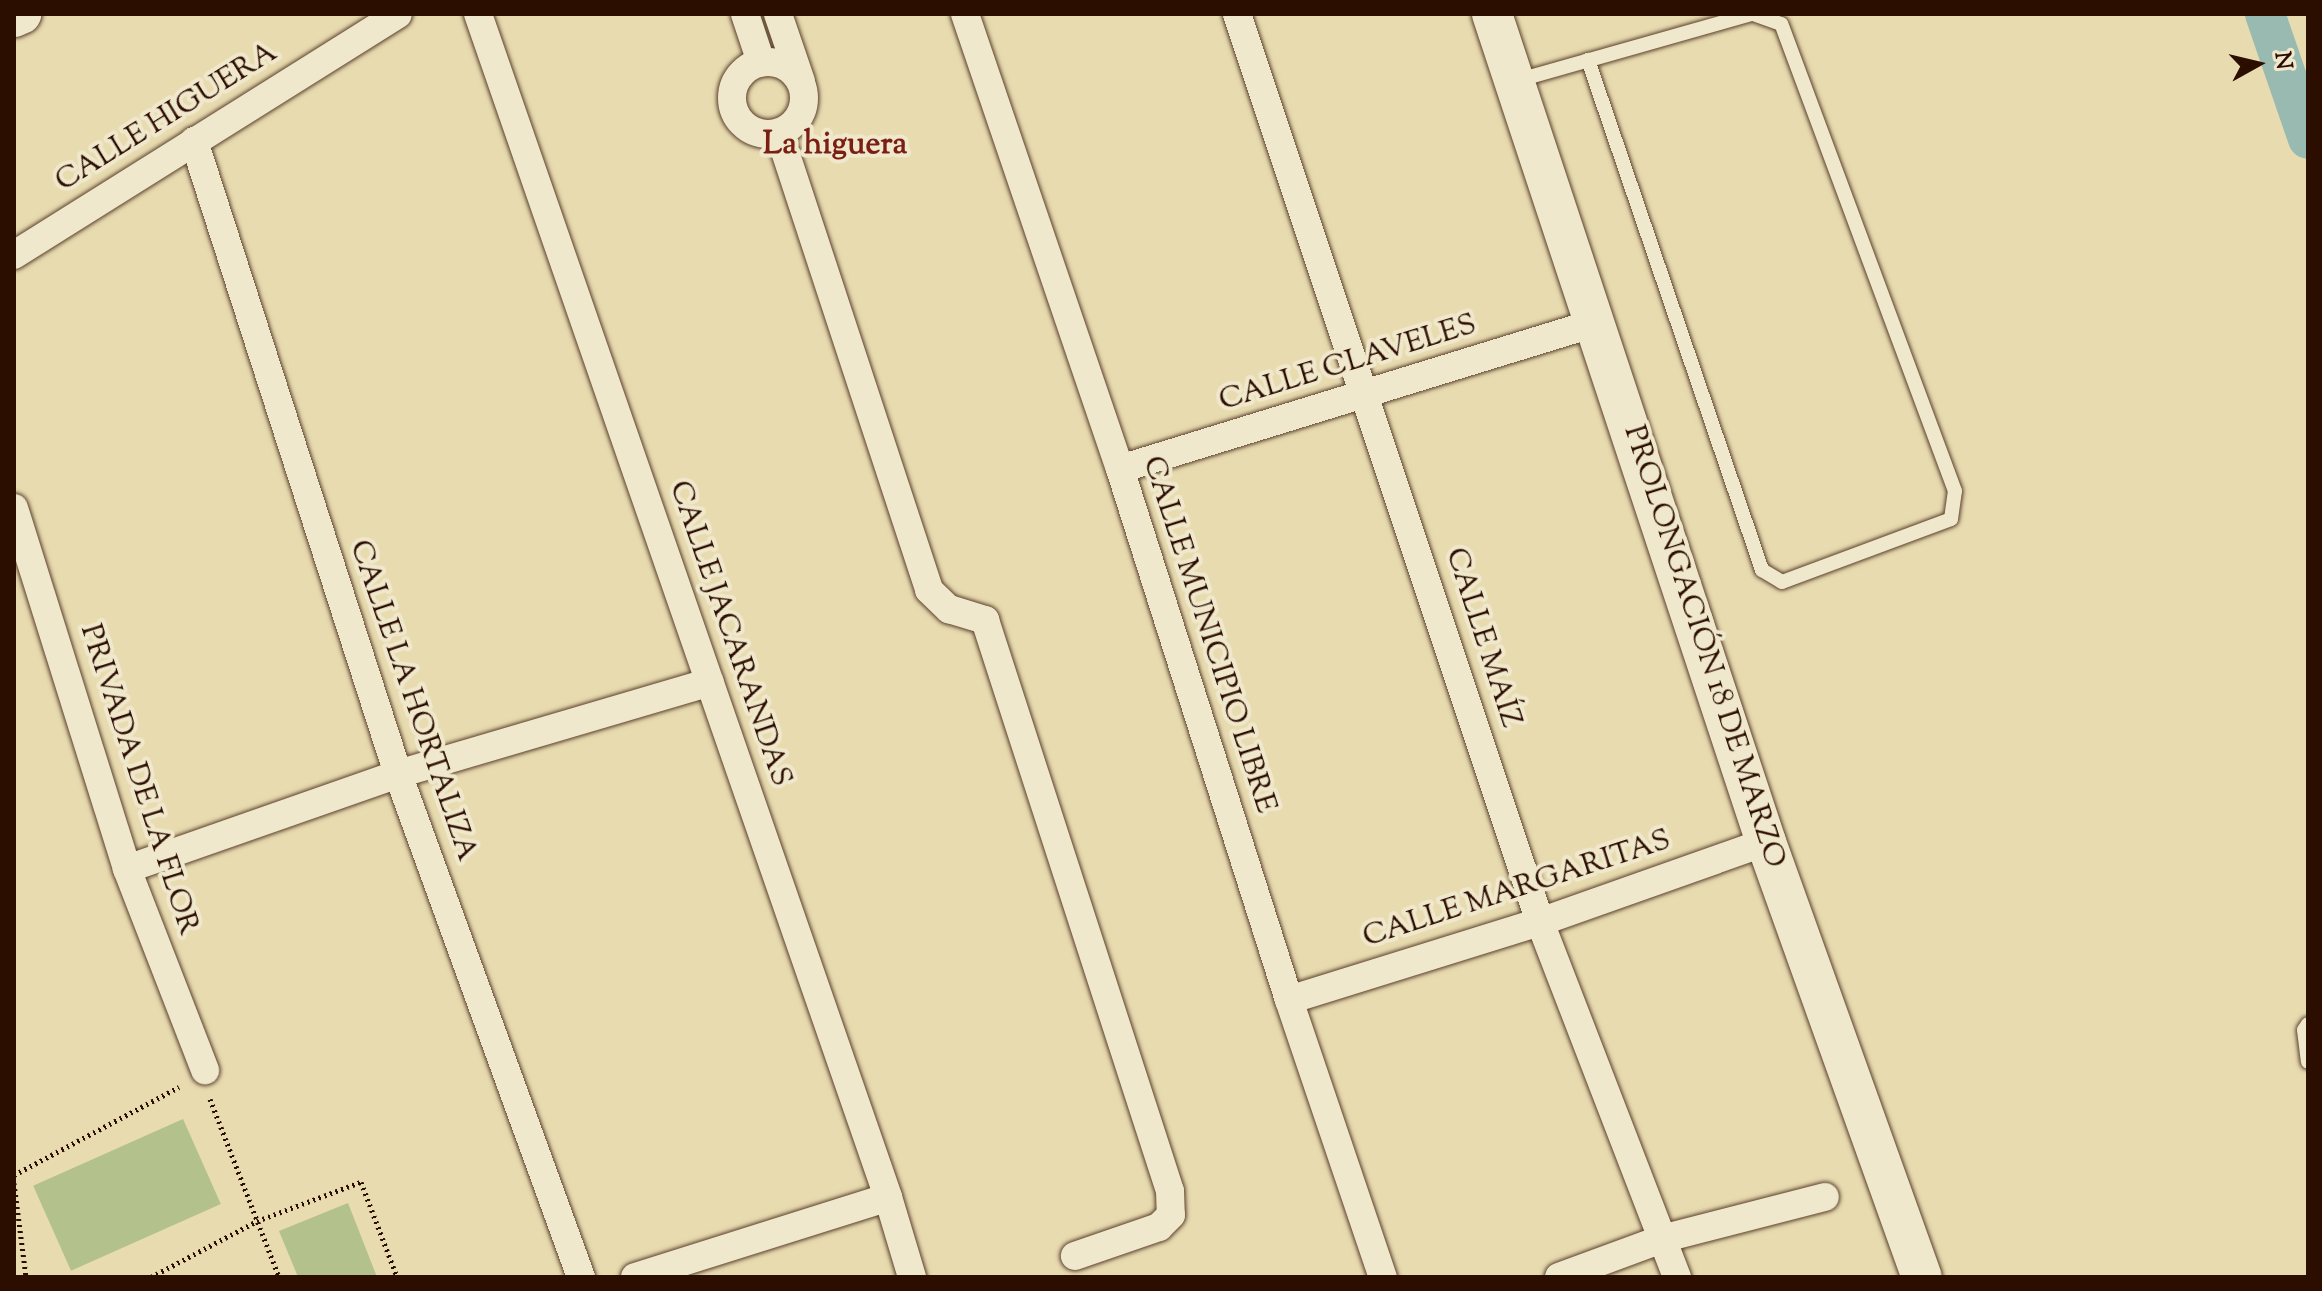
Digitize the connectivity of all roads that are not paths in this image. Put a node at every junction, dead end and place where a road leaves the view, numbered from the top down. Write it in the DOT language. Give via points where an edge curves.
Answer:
graph roads {
  1 [pos="21,14"];
  2 [pos="398,14"];
  3 [pos="478,14"];
  4 [pos="745,14"];
  5 [pos="778,14"];
  6 [pos="965,14"];
  7 [pos="1237,14"];
  8 [pos="1492,14"];
  9 [pos="1752,14"];
  10 [pos="14,17"];
  11 [pos="1588,60"];
  12 [pos="761,62"];
  13 [pos="1515,81"];
  14 [pos="802,86"];
  15 [pos="779,133"];
  16 [pos="194,141"];
  17 [pos="14,255"];
  18 [pos="1596,323"];
  19 [pos="1366,394"];
  20 [pos="1120,469"];
  21 [pos="14,508"];
  22 [pos="710,682"];
  23 [pos="398,774"];
  24 [pos="1766,842"];
  25 [pos="127,869"];
  26 [pos="1540,922"];
  27 [pos="1289,1000"];
  28 [pos="2308,1024"];
  29 [pos="2308,1062"];
  30 [pos="203,1073"];
  31 [pos="888,1197"];
  32 [pos="1825,1197"];
  33 [pos="1665,1238"];
  34 [pos="1075,1256"];
  35 [pos="581,1277"];
  36 [pos="635,1277"];
  37 [pos="912,1277"];
  38 [pos="1383,1277"];
  39 [pos="1559,1277"];
  40 [pos="1677,1277"];
  41 [pos="1922,1277"];
  1 -- 10 [label="street"];
  2 -- 16 [label="street, CALLE HIGUERA"];
  3 -- 22 [label="street, CALLE JACARANDAS"];
  4 -- 12 [label="street"];
  5 -- 14 [label="street"];
  6 -- 20 [label="street, CALLE MUNICIPIO LIBRE"];
  7 -- 19 [label="street, CALLE MAÍZ"];
  8 -- 13 [label="street, PROLONGACIÓN 18 DE MARZO"];
  9 -- 11 [label="lane"];
  9 -- 11 [label="lane" via="1781,24 1955,491 1951,519 1782,582 1762,570"];
  11 -- 13 [label="lane"];
  12 -- 14 [label="street" via="786,66"];
  12 -- 15 [label="street" via="737,79 733,107 751,130"];
  13 -- 18 [label="street, PROLONGACIÓN 18 DE MARZO"];
  14 -- 15 [label="street" via="801,114"];
  15 -- 34 [label="street" via="929,590 949,609 985,620 1170,1191 1171,1215 1159,1227"];
  16 -- 17 [label="street, CALLE HIGUERA"];
  16 -- 23 [label="street, CALLE LA HORTALIZA"];
  18 -- 19 [label="street, CALLE CLAVELES"];
  18 -- 24 [label="street, PROLONGACIÓN 18 DE MARZO"];
  19 -- 20 [label="street, CALLE CLAVELES"];
  19 -- 26 [label="street, CALLE MAÍZ"];
  20 -- 27 [label="street, CALLE MUNICIPIO LIBRE"];
  21 -- 25 [label="street, PRIVADA DE LA FLOR"];
  22 -- 23 [label="street"];
  22 -- 31 [label="street, CALLE JACARANDAS"];
  23 -- 25 [label="street"];
  23 -- 35 [label="street, CALLE LA HORTALIZA"];
  24 -- 26 [label="street, CALLE MARGARITAS"];
  24 -- 41 [label="street, PROLONGACIÓN 18 DE MARZO"];
  25 -- 30 [label="street, PRIVADA DE LA FLOR"];
  26 -- 27 [label="street, CALLE MARGARITAS"];
  26 -- 33 [label="street, CALLE MAÍZ"];
  27 -- 38 [label="street, CALLE MUNICIPIO LIBRE"];
  28 -- 29 [label="lane"];
  31 -- 36 [label="street"];
  31 -- 37 [label="street, CALLE JACARANDAS"];
  32 -- 33 [label="street"];
  33 -- 39 [label="street"];
  33 -- 40 [label="street, CALLE MAÍZ"];
}
